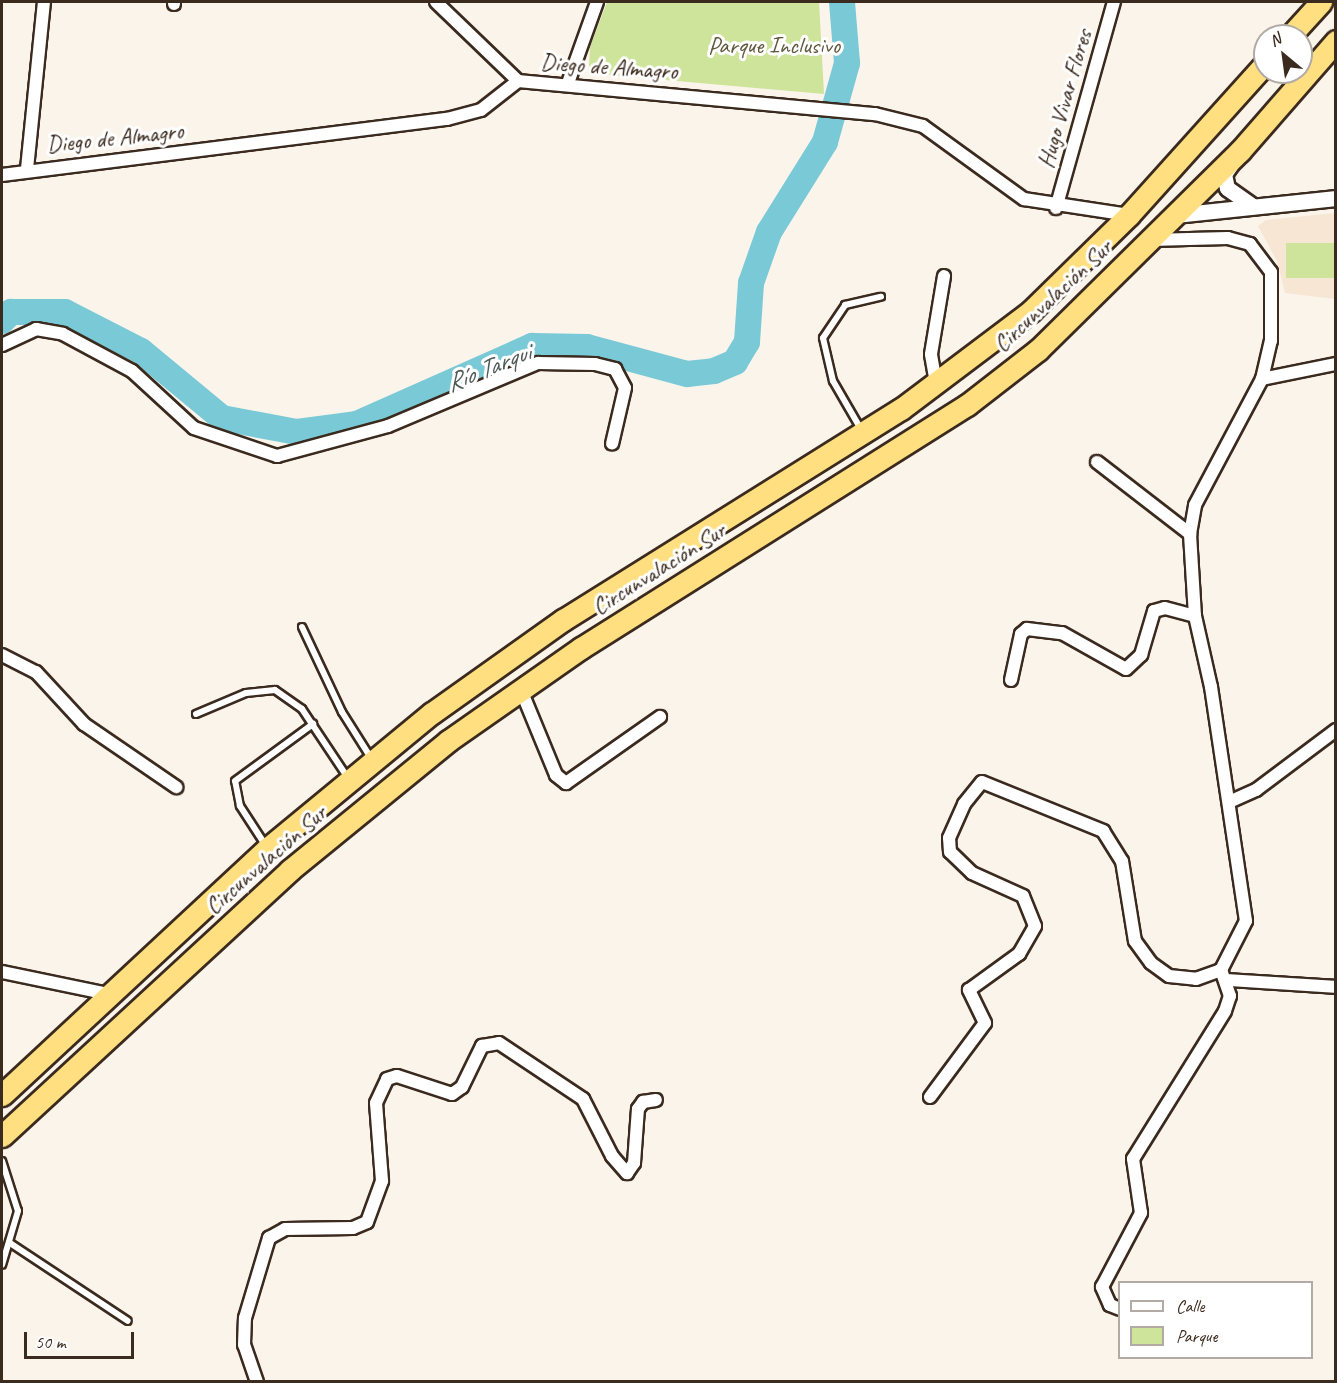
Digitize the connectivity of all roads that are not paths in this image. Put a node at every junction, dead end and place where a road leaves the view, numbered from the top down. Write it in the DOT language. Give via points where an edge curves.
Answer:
graph roads {
  1 [pos="44,2"];
  2 [pos="436,2"];
  3 [pos="597,2"];
  4 [pos="1114,2"];
  5 [pos="1321,2"];
  6 [pos="1301,24"];
  7 [pos="1335,41"];
  8 [pos="1253,77"];
  9 [pos="518,81"];
  10 [pos="568,83"];
  11 [pos="1240,151"];
  12 [pos="27,170"];
  13 [pos="2,175"];
  14 [pos="1335,198"];
  15 [pos="1256,207"];
  16 [pos="1056,208"];
  17 [pos="1129,215"];
  18 [pos="1175,215"];
  19 [pos="1149,240"];
  20 [pos="944,276"];
  21 [pos="881,297"];
  22 [pos="2,345"];
  23 [pos="1335,364"];
  24 [pos="1262,379"];
  25 [pos="936,383"];
  26 [pos="864,434"];
  27 [pos="612,444"];
  28 [pos="1097,462"];
  29 [pos="1190,534"];
  30 [pos="1195,616"];
  31 [pos="302,627"];
  32 [pos="2,655"];
  33 [pos="1011,680"];
  34 [pos="521,690"];
  35 [pos="196,714"];
  36 [pos="660,717"];
  37 [pos="313,724"];
  38 [pos="1335,730"];
  39 [pos="374,761"];
  40 [pos="350,781"];
  41 [pos="176,786"];
  42 [pos="1229,802"];
  43 [pos="268,848"];
  44 [pos="2,972"];
  45 [pos="1225,975"];
  46 [pos="1335,987"];
  47 [pos="108,994"];
  48 [pos="2,1095"];
  49 [pos="930,1097"];
  50 [pos="656,1100"];
  51 [pos="2,1136"];
  52 [pos="2,1161"];
  53 [pos="10,1243"];
  54 [pos="2,1265"];
  55 [pos="1118,1308"];
  56 [pos="128,1321"];
  57 [pos="257,1382"];
  1 -- 12 [label="street"];
  2 -- 9 [label="street"];
  3 -- 10 [label="street"];
  4 -- 16 [label="street, Hugo Vivar Flores"];
  5 -- 6 [label="highway"];
  7 -- 11 [label="highway, Circunvalación Sur"];
  8 -- 17 [label="highway, Circunvalación Sur"];
  9 -- 10 [label="street, Diego de Almagro"];
  9 -- 12 [label="street, Diego de Almagro" via="481,110 447,119"];
  10 -- 16 [label="street, Diego de Almagro" via="803,104 875,114 923,126 1024,199"];
  11 -- 15 [label="street" via="1224,181 1232,195"];
  11 -- 18 [label="highway, Circunvalación Sur"];
  12 -- 13 [label="street, Diego de Almagro"];
  14 -- 15 [label="street"];
  15 -- 18 [label="street"];
  16 -- 17 [label="street, Diego de Almagro"];
  17 -- 25 [label="highway, Circunvalación Sur" via="1031,312"];
  18 -- 19 [label="highway, Circunvalación Sur"];
  19 -- 24 [label="street" via="1227,238 1250,244 1262,255 1271,272 1274,302"];
  19 -- 34 [label="highway, Circunvalación Sur" via="1038,350 967,405"];
  20 -- 25 [label="street" via="931,354"];
  21 -- 26 [label="lane" via="845,304 823,338 833,381"];
  22 -- 27 [label="street" via="36,329 63,334 132,371 194,428 277,456 388,426 538,363 596,364 615,369 625,388"];
  23 -- 24 [label="street"];
  24 -- 29 [label="street" via="1195,505"];
  25 -- 26 [label="highway, Circunvalación Sur"];
  26 -- 39 [label="highway, Circunvalación Sur" via="563,620"];
  28 -- 29 [label="street"];
  29 -- 30 [label="street"];
  30 -- 33 [label="street" via="1165,608 1154,611 1141,655 1126,669 1062,633 1027,629 1021,634"];
  30 -- 42 [label="street"];
  31 -- 39 [label="lane" via="342,711"];
  32 -- 41 [label="street" via="36,672 84,724"];
  34 -- 36 [label="street" via="556,775 566,783"];
  34 -- 51 [label="highway, Circunvalación Sur" via="448,741 290,870"];
  35 -- 37 [label="lane" via="246,693 275,690"];
  37 -- 40 [label="lane"];
  37 -- 43 [label="lane" via="235,781 240,806"];
  38 -- 42 [label="street" via="1256,790"];
  39 -- 40 [label="highway, Circunvalación Sur"];
  40 -- 43 [label="highway, Circunvalación Sur"];
  42 -- 45 [label="street" via="1246,921"];
  43 -- 47 [label="highway, Circunvalación Sur"];
  44 -- 47 [label="street"];
  45 -- 46 [label="street"];
  45 -- 49 [label="street" via="1196,979 1169,976 1151,963 1135,941 1122,861 1103,831 982,782 964,804 949,838 950,852 972,873 1023,896 1035,926 1019,954 969,990 985,1023"];
  45 -- 55 [label="street" via="1225,1011 1133,1160 1142,1213 1102,1287 1106,1300"];
  47 -- 48 [label="highway, Circunvalación Sur"];
  50 -- 57 [label="street" via="643,1102 638,1109 634,1163 627,1173 612,1156 583,1099 499,1043 482,1046 462,1087 452,1094 397,1076 387,1079 376,1103 382,1181 366,1222 353,1228 285,1229 269,1238 245,1318 244,1345"];
  52 -- 53 [label="lane" via="18,1210"];
  53 -- 54 [label="lane"];
  53 -- 56 [label="lane"];
}
